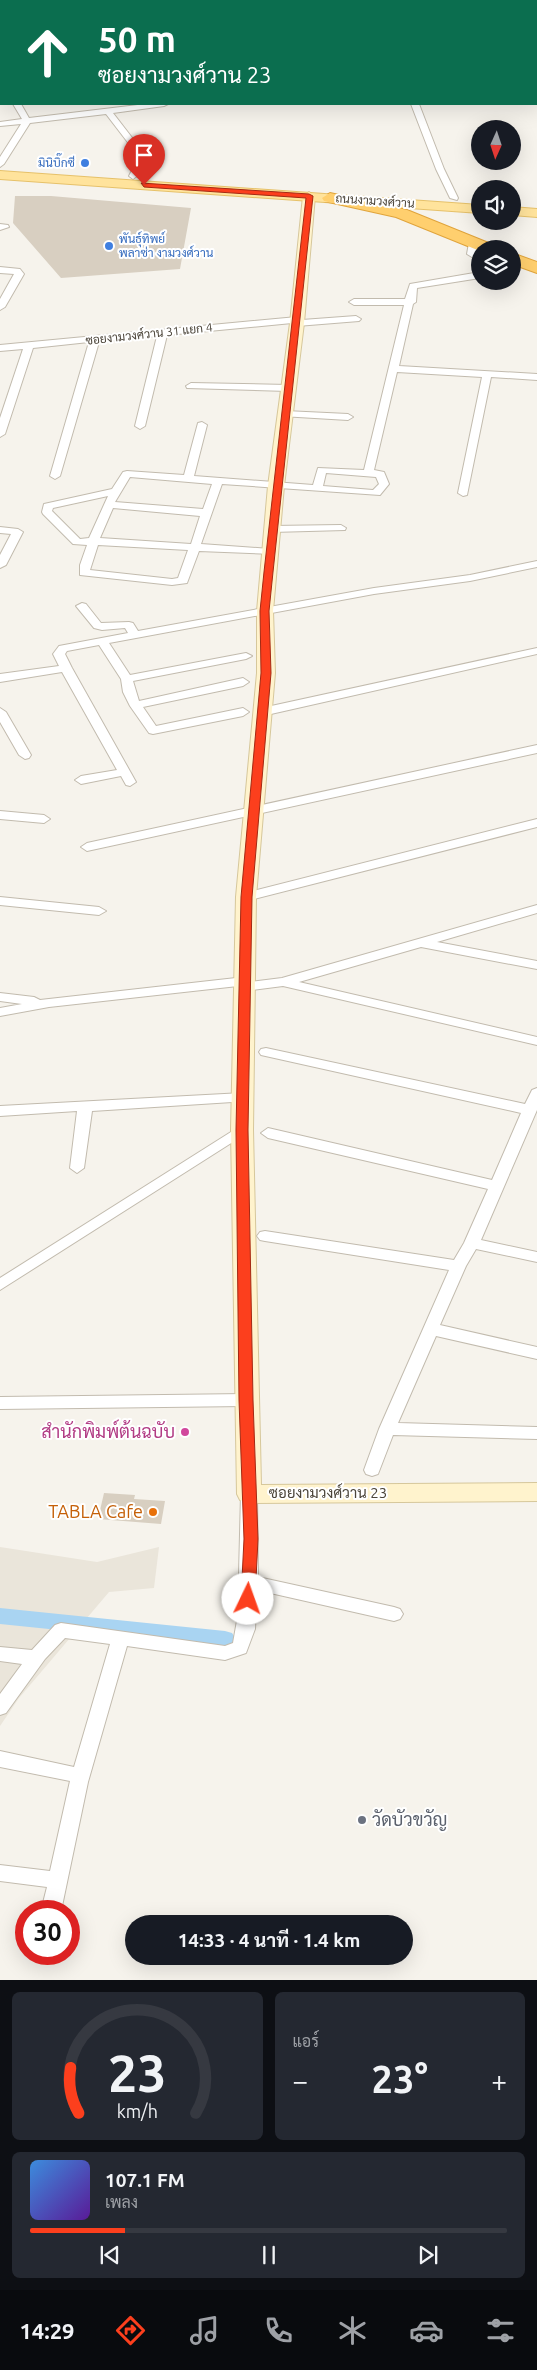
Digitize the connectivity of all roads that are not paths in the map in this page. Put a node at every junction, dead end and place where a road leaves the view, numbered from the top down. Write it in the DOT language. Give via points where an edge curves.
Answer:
graph roads {
  1 [pos="18,105"];
  2 [pos="148,105"];
  3 [pos="415,105"];
  4 [pos="108,111"];
  5 [pos="27,121"];
  6 [pos="0,124"];
  7 [pos="0,165"];
  8 [pos="0,175"];
  9 [pos="133,176"];
  10 [pos="309,196"];
  11 [pos="330,198"];
  12 [pos="454,198"];
  13 [pos="471,199"];
  14 [pos="521,202"];
  15 [pos="537,203"];
  16 [pos="471,208"];
  17 [pos="521,212"];
  18 [pos="537,213"];
  19 [pos="433,225"];
  20 [pos="471,241"];
  21 [pos="471,247"];
  22 [pos="521,262"];
  23 [pos="537,268"];
  24 [pos="0,270"];
  25 [pos="521,272"];
  26 [pos="471,276"];
  27 [pos="537,278"];
  28 [pos="354,302"];
  29 [pos="411,302"];
  30 [pos="0,307"];
  31 [pos="356,319"];
  32 [pos="297,321"];
  33 [pos="163,332"];
  34 [pos="95,339"];
  35 [pos="29,345"];
  36 [pos="0,348"];
  37 [pos="394,369"];
  38 [pos="487,374"];
  39 [pos="537,377"];
  40 [pos="191,386"];
  41 [pos="288,388"];
  42 [pos="285,414"];
  43 [pos="348,417"];
  44 [pos="202,424"];
  45 [pos="140,426"];
  46 [pos="0,434"];
  47 [pos="368,473"];
  48 [pos="55,476"];
  49 [pos="188,479"];
  50 [pos="218,481"];
  51 [pos="276,486"];
  52 [pos="317,489"];
  53 [pos="115,491"];
  54 [pos="463,493"];
  55 [pos="109,505"];
  56 [pos="207,512"];
  57 [pos="341,528"];
  58 [pos="272,529"];
  59 [pos="0,530"];
  60 [pos="94,541"];
  61 [pos="196,548"];
  62 [pos="270,552"];
  63 [pos="537,564"];
  64 [pos="0,565"];
  65 [pos="82,606"];
  66 [pos="265,611"];
  67 [pos="135,635"];
  68 [pos="102,641"];
  69 [pos="537,651"];
  70 [pos="246,656"];
  71 [pos="66,668"];
  72 [pos="0,678"];
  73 [pos="127,678"];
  74 [pos="243,682"];
  75 [pos="136,705"];
  76 [pos="0,712"];
  77 [pos="253,712"];
  78 [pos="537,749"];
  79 [pos="25,754"];
  80 [pos="81,780"];
  81 [pos="254,812"];
  82 [pos="0,815"];
  83 [pos="44,819"];
  84 [pos="537,823"];
  85 [pos="87,847"];
  86 [pos="246,897"];
  87 [pos="0,902"];
  88 [pos="537,909"];
  89 [pos="99,911"];
  90 [pos="419,942"];
  91 [pos="537,965"];
  92 [pos="283,982"];
  93 [pos="244,984"];
  94 [pos="0,997"];
  95 [pos="49,1002"];
  96 [pos="0,1012"];
  97 [pos="537,1042"];
  98 [pos="266,1052"];
  99 [pos="537,1092"];
  100 [pos="242,1098"];
  101 [pos="85,1107"];
  102 [pos="530,1110"];
  103 [pos="0,1111"];
  104 [pos="242,1130"];
  105 [pos="268,1133"];
  106 [pos="77,1168"];
  107 [pos="498,1186"];
  108 [pos="265,1236"];
  109 [pos="472,1243"];
  110 [pos="537,1257"];
  111 [pos="458,1266"];
  112 [pos="0,1285"];
  113 [pos="430,1329"];
  114 [pos="537,1353"];
  115 [pos="246,1400"];
  116 [pos="0,1403"];
  117 [pos="387,1430"];
  118 [pos="537,1433"];
  119 [pos="372,1470"];
  120 [pos="537,1492"];
  121 [pos="249,1494"];
  122 [pos="249,1582"];
  123 [pos="394,1614"];
  124 [pos="121,1637"];
  125 [pos="0,1654"];
  126 [pos="36,1658"];
  127 [pos="0,1708"];
  128 [pos="0,1759"];
  129 [pos="81,1776"];
  130 [pos="0,1873"];
  131 [pos="58,1880"];
  132 [pos="53,1900"];
  1 -- 5 [label="street"];
  2 -- 4 [label="street"];
  3 -- 12 [label="street"];
  4 -- 5 [label="street"];
  4 -- 9 [label="street" via="143,156"];
  5 -- 6 [label="street"];
  5 -- 7 [label="street"];
  7 -- 9 [label="main road, ถนนงามวงศ์วาน"];
  8 -- 10 [label="main road, ถนนงามวงศ์วาน"];
  9 -- 12 [label="main road, ถนนงามวงศ์วาน"];
  10 -- 11 [label="main road, ถนนงามวงศ์วาน"];
  10 -- 32 [label="street, ซอยงามวงศ์วาน 23"];
  11 -- 16 [label="main road, ถนนงามวงศ์วาน"];
  11 -- 19 [label="highway" via="386,209"];
  12 -- 13 [label="main road, ถนนงามวงศ์วาน"];
  14 -- 15 [label="main road"];
  17 -- 18 [label="main road"];
  19 -- 20 [label="highway"];
  19 -- 21 [label="highway"];
  22 -- 23 [label="highway"];
  24 -- 30 [label="street" via="17,271 19,274"];
  25 -- 27 [label="highway"];
  26 -- 29 [label="street" via="415,285"];
  28 -- 29 [label="street"];
  29 -- 37 [label="street"];
  31 -- 32 [label="street, ซอยงามวงศ์วาน 31 แยก 4"];
  32 -- 33 [label="street, ซอยงามวงศ์วาน 31 แยก 4"];
  32 -- 41 [label="street, ซอยงามวงศ์วาน 23"];
  33 -- 34 [label="street, ซอยงามวงศ์วาน 31 แยก 4"];
  33 -- 45 [label="street"];
  34 -- 35 [label="street, ซอยงามวงศ์วาน 31 แยก 4"];
  34 -- 48 [label="street"];
  35 -- 36 [label="street, ซอยงามวงศ์วาน 31 แยก 4"];
  35 -- 46 [label="street"];
  37 -- 38 [label="street"];
  37 -- 47 [label="street"];
  38 -- 39 [label="street"];
  38 -- 54 [label="street"];
  40 -- 41 [label="street"];
  41 -- 42 [label="street, ซอยงามวงศ์วาน 23"];
  42 -- 43 [label="street"];
  42 -- 51 [label="street, ซอยงามวงศ์วาน 23"];
  44 -- 49 [label="street"];
  47 -- 52 [label="street" via="322,470"];
  47 -- 52 [label="street" via="380,474 384,484 376,493"];
  49 -- 50 [label="street"];
  49 -- 53 [label="street" via="127,474"];
  50 -- 51 [label="street"];
  50 -- 56 [label="street"];
  51 -- 52 [label="street"];
  51 -- 58 [label="street, ซอยงามวงศ์วาน 23"];
  53 -- 55 [label="street"];
  53 -- 60 [label="street" via="48,506 47,512 77,542"];
  55 -- 56 [label="street"];
  55 -- 60 [label="street"];
  56 -- 61 [label="street"];
  57 -- 58 [label="street"];
  58 -- 62 [label="street, ซอยงามวงศ์วาน 23"];
  59 -- 64 [label="street" via="18,534"];
  60 -- 61 [label="street"];
  60 -- 61 [label="street" via="84,573 172,582 183,581"];
  61 -- 62 [label="street"];
  62 -- 66 [label="street, ซอยงามวงศ์วาน 23"];
  63 -- 66 [label="street"];
  65 -- 67 [label="street" via="92,624 129,626"];
  66 -- 67 [label="street"];
  66 -- 77 [label="street, ซอยงามวงศ์วาน 23" via="266,673"];
  67 -- 68 [label="street"];
  68 -- 71 [label="street" via="63,648 60,654"];
  68 -- 73 [label="street"];
  69 -- 77 [label="street"];
  70 -- 73 [label="street"];
  71 -- 72 [label="street"];
  71 -- 80 [label="street" via="127,777"];
  73 -- 75 [label="street" via="126,686"];
  74 -- 75 [label="street"];
  75 -- 77 [label="street" via="152,730"];
  76 -- 79 [label="street"];
  77 -- 81 [label="street, ซอยงามวงศ์วาน 23"];
  78 -- 81 [label="street"];
  81 -- 85 [label="street"];
  81 -- 86 [label="street, ซอยงามวงศ์วาน 23"];
  82 -- 83 [label="street"];
  84 -- 86 [label="street"];
  86 -- 93 [label="street, ซอยงามวงศ์วาน 23"];
  87 -- 89 [label="street"];
  88 -- 90 [label="street"];
  90 -- 91 [label="street"];
  90 -- 92 [label="street"];
  92 -- 93 [label="street"];
  92 -- 97 [label="street"];
  93 -- 95 [label="street"];
  93 -- 100 [label="street, ซอยงามวงศ์วาน 23"];
  94 -- 95 [label="street"];
  95 -- 96 [label="street"];
  98 -- 102 [label="street"];
  99 -- 102 [label="street"];
  100 -- 101 [label="street"];
  100 -- 104 [label="street, ซอยงามวงศ์วาน 23"];
  101 -- 103 [label="street"];
  101 -- 106 [label="street"];
  102 -- 107 [label="street"];
  104 -- 112 [label="street"];
  104 -- 115 [label="street, ซอยงามวงศ์วาน 23"];
  105 -- 107 [label="street"];
  107 -- 109 [label="street"];
  108 -- 111 [label="street"];
  109 -- 110 [label="street"];
  109 -- 111 [label="street"];
  111 -- 113 [label="street"];
  113 -- 114 [label="street"];
  113 -- 117 [label="street"];
  115 -- 116 [label="street"];
  115 -- 121 [label="street, ซอยงามวงศ์วาน 23"];
  117 -- 118 [label="street"];
  117 -- 119 [label="street"];
  120 -- 121 [label="street, ซอยงามวงศ์วาน 23"];
  121 -- 122 [label="street"];
  122 -- 123 [label="street"];
  122 -- 124 [label="street" via="246,1635 240,1648 225,1653"];
  124 -- 126 [label="street" via="61,1630"];
  124 -- 129 [label="street"];
  125 -- 126 [label="street"];
  126 -- 127 [label="street"];
  128 -- 129 [label="street"];
  129 -- 131 [label="street"];
  130 -- 131 [label="street"];
  131 -- 132 [label="street"];
}
